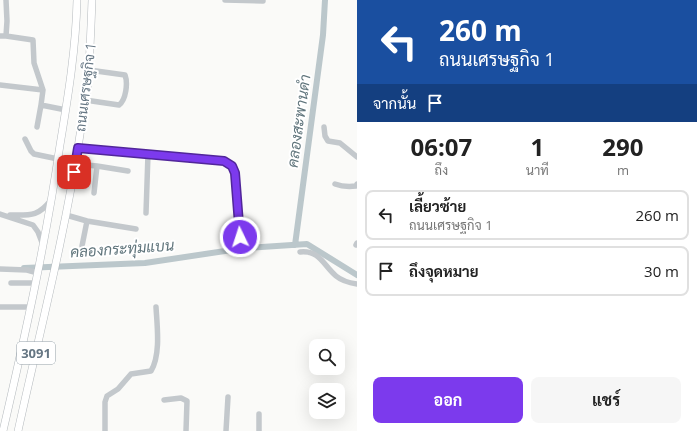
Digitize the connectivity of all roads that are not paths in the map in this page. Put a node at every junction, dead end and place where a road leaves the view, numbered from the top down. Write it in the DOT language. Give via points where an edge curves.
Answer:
graph roads {
  1 [pos="6,0"];
  2 [pos="77,0"];
  3 [pos="92,0"];
  4 [pos="224,0"];
  5 [pos="263,1"];
  6 [pos="0,36"];
  7 [pos="6,36"];
  8 [pos="89,70"];
  9 [pos="0,85"];
  10 [pos="42,90"];
  11 [pos="85,100"];
  12 [pos="41,105"];
  13 [pos="66,110"];
  14 [pos="37,127"];
  15 [pos="324,127"];
  16 [pos="25,139"];
  17 [pos="78,148"];
  18 [pos="148,154"];
  19 [pos="357,157"];
  20 [pos="58,159"];
  21 [pos="75,164"];
  22 [pos="97,166"];
  23 [pos="128,171"];
  24 [pos="335,184"];
  25 [pos="357,186"];
  26 [pos="94,193"];
  27 [pos="52,198"];
  28 [pos="146,213"];
  29 [pos="0,214"];
  30 [pos="7,215"];
  31 [pos="66,215"];
  32 [pos="87,221"];
  33 [pos="136,229"];
  34 [pos="240,237"];
  35 [pos="43,246"];
  36 [pos="82,246"];
  37 [pos="300,252"];
  38 [pos="0,269"];
  39 [pos="38,272"];
  40 [pos="11,283"];
  41 [pos="36,283"];
  42 [pos="357,284"];
  43 [pos="0,307"];
  44 [pos="30,307"];
  45 [pos="156,307"];
  46 [pos="228,396"];
  47 [pos="164,400"];
  48 [pos="259,414"];
  49 [pos="3,431"];
  50 [pos="18,431"];
  51 [pos="105,431"];
  52 [pos="186,431"];
  53 [pos="226,431"];
  54 [pos="259,431"];
  1 -- 7 [label="street"];
  2 -- 13 [label="main road, ถนนเศรษฐกิจ 1 / 3091"];
  3 -- 8 [label="main road, ถนนเศรษฐกิจ 1 / 3091"];
  4 -- 5 [label="street"];
  6 -- 7 [label="street"];
  7 -- 10 [label="street" via="33,40 34,62"];
  8 -- 11 [label="main road, ถนนเศรษฐกิจ 1 / 3091"];
  8 -- 11 [label="street" via="125,75 124,99 119,105"];
  9 -- 10 [label="street"];
  10 -- 12 [label="street"];
  11 -- 17 [label="main road, ถนนเศรษฐกิจ 1 / 3091"];
  12 -- 13 [label="street"];
  12 -- 14 [label="street"];
  13 -- 20 [label="main road, ถนนเศรษฐกิจ 1 / 3091"];
  15 -- 19 [label="street" via="328,141 340,143"];
  16 -- 20 [label="street" via="34,154"];
  17 -- 18 [label="street"];
  17 -- 21 [label="main road, ถนนเศรษฐกิจ 1 / 3091"];
  18 -- 28 [label="street"];
  18 -- 34 [label="street" via="224,161 232,166 235,173"];
  20 -- 27 [label="main road, ถนนเศรษฐกิจ 1 / 3091"];
  21 -- 22 [label="street"];
  21 -- 31 [label="main road, ถนนเศรษฐกิจ 1 / 3091"];
  22 -- 23 [label="street"];
  22 -- 26 [label="street"];
  24 -- 25 [label="street" via="343,187"];
  27 -- 30 [label="street" via="44,208 31,215"];
  27 -- 35 [label="main road, ถนนเศรษฐกิจ 1 / 3091"];
  29 -- 30 [label="street"];
  30 -- 35 [label="street" via="33,225"];
  31 -- 32 [label="street"];
  31 -- 50 [label="main road, ถนนเศรษฐกิจ 1 / 3091"];
  32 -- 33 [label="street"];
  32 -- 36 [label="street"];
  35 -- 39 [label="main road, ถนนเศรษฐกิจ 1 / 3091"];
  37 -- 42 [label="street" via="312,252 336,276 345,282"];
  38 -- 39 [label="street"];
  39 -- 41 [label="main road, ถนนเศรษฐกิจ 1 / 3091"];
  40 -- 41 [label="street"];
  41 -- 44 [label="main road, ถนนเศรษฐกิจ 1 / 3091"];
  43 -- 44 [label="street"];
  44 -- 49 [label="main road, ถนนเศรษฐกิจ 1 / 3091"];
  45 -- 51 [label="street" via="156,362 151,371 131,374 118,390 107,396"];
  46 -- 53 [label="street"];
  47 -- 52 [label="street" via="181,398 187,401"];
  48 -- 54 [label="street"];
}
